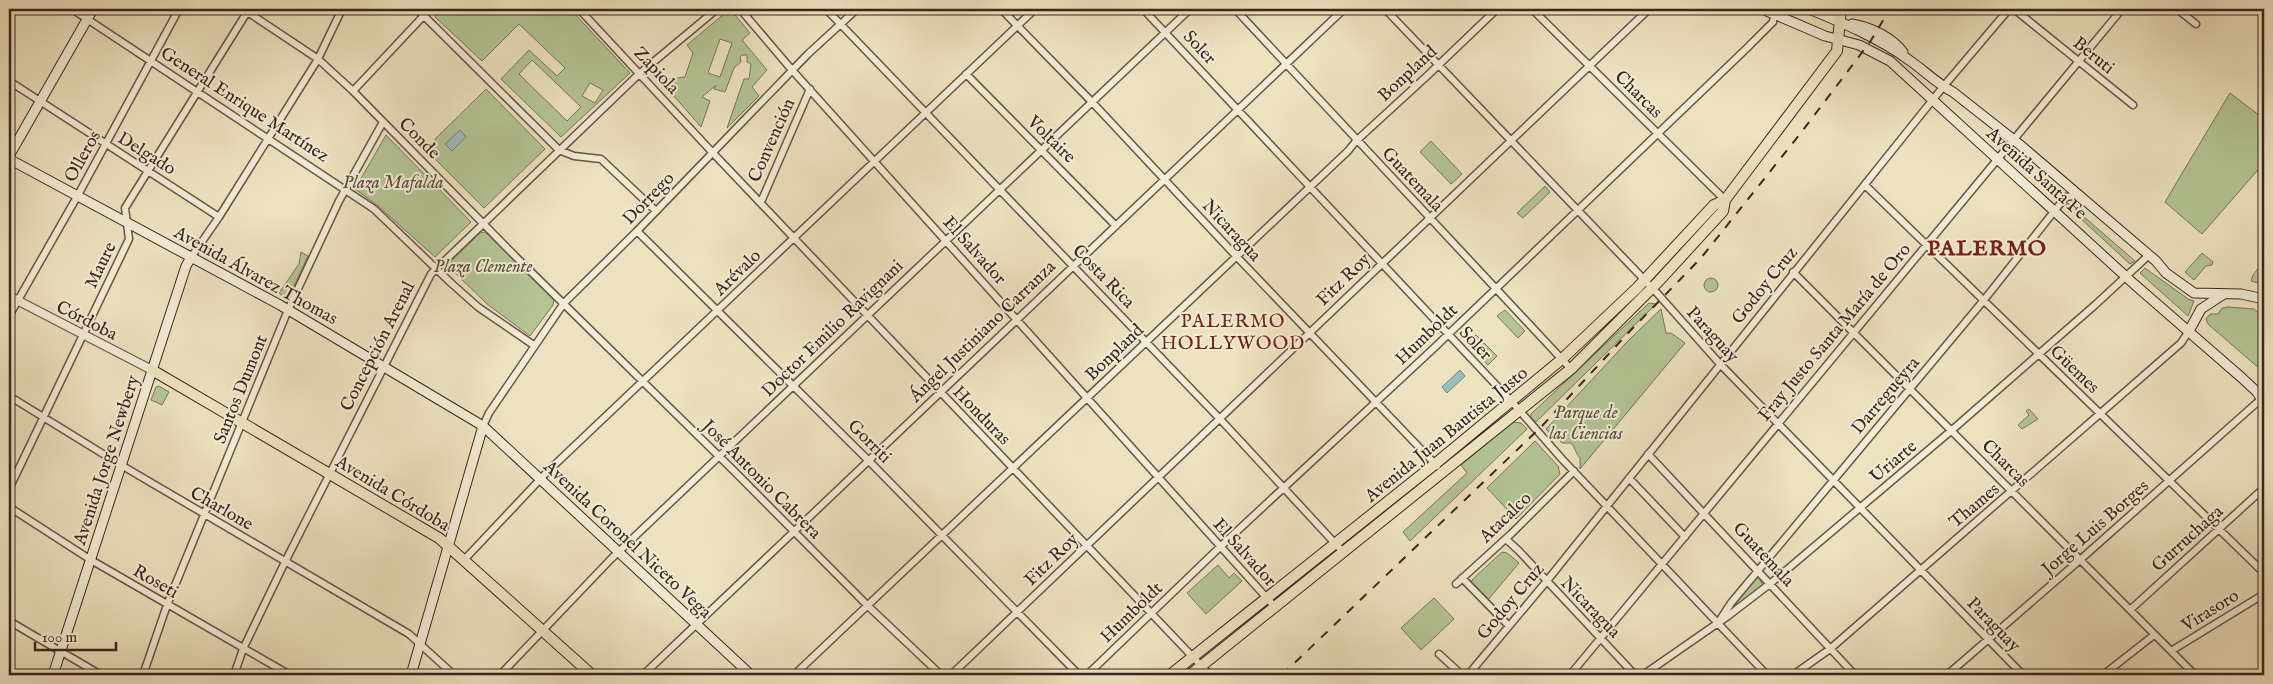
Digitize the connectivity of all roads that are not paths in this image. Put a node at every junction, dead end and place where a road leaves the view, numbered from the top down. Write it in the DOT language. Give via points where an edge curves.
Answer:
graph roads {
  1 [pos="72,9"];
  2 [pos="93,9"];
  3 [pos="179,9"];
  4 [pos="342,9"];
  5 [pos="417,9"];
  6 [pos="430,9"];
  7 [pos="579,9"];
  8 [pos="717,9"];
  9 [pos="740,9"];
  10 [pos="826,9"];
  11 [pos="857,9"];
  12 [pos="1001,9"];
  13 [pos="1035,9"];
  14 [pos="1143,9"];
  15 [pos="1190,9"];
  16 [pos="1235,9"];
  17 [pos="1344,9"];
  18 [pos="1385,9"];
  19 [pos="1497,9"];
  20 [pos="1532,9"];
  21 [pos="1649,9"];
  22 [pos="1762,9"];
  23 [pos="1809,9"];
  24 [pos="1840,9"];
  25 [pos="2009,9"];
  26 [pos="2014,9"];
  27 [pos="2122,9"];
  28 [pos="2177,9"];
  29 [pos="247,10"];
  30 [pos="1776,12"];
  31 [pos="424,16"];
  32 [pos="87,19"];
  33 [pos="1839,21"];
  34 [pos="840,24"];
  35 [pos="2196,24"];
  36 [pos="1017,26"];
  37 [pos="1165,32"];
  38 [pos="1839,41"];
  39 [pos="318,59"];
  40 [pos="150,60"];
  41 [pos="2078,61"];
  42 [pos="1286,63"];
  43 [pos="1438,64"];
  44 [pos="1590,67"];
  45 [pos="792,70"];
  46 [pos="639,74"];
  47 [pos="966,74"];
  48 [pos="9,81"];
  49 [pos="1943,87"];
  50 [pos="810,90"];
  51 [pos="198,91"];
  52 [pos="353,91"];
  53 [pos="1933,100"];
  54 [pos="39,102"];
  55 [pos="1092,102"];
  56 [pos="2133,105"];
  57 [pos="1238,110"];
  58 [pos="925,113"];
  59 [pos="383,122"];
  60 [pos="1658,134"];
  61 [pos="268,138"];
  62 [pos="2014,139"];
  63 [pos="1356,140"];
  64 [pos="1511,142"];
  65 [pos="105,144"];
  66 [pos="1041,149"];
  67 [pos="559,150"];
  68 [pos="712,152"];
  69 [pos="9,157"];
  70 [pos="1998,158"];
  71 [pos="875,162"];
  72 [pos="148,171"];
  73 [pos="1164,179"];
  74 [pos="1865,186"];
  75 [pos="1309,188"];
  76 [pos="345,189"];
  77 [pos="1000,190"];
  78 [pos="78,194"];
  79 [pos="2080,195"];
  80 [pos="1725,200"];
  81 [pos="760,202"];
  82 [pos="1579,210"];
  83 [pos="656,211"];
  84 [pos="2055,211"];
  85 [pos="219,217"];
  86 [pos="1429,218"];
  87 [pos="126,221"];
  88 [pos="483,222"];
  89 [pos="1116,226"];
  90 [pos="638,231"];
  91 [pos="794,238"];
  92 [pos="946,240"];
  93 [pos="1926,244"];
  94 [pos="2149,255"];
  95 [pos="192,256"];
  96 [pos="1237,257"];
  97 [pos="1380,264"];
  98 [pos="1073,266"];
  99 [pos="436,269"];
  100 [pos="1793,272"];
  101 [pos="2127,277"];
  102 [pos="1648,284"];
  103 [pos="1496,288"];
  104 [pos="2224,293"];
  105 [pos="9,296"];
  106 [pos="2264,299"];
  107 [pos="1984,300"];
  108 [pos="17,301"];
  109 [pos="564,303"];
  110 [pos="288,310"];
  111 [pos="717,312"];
  112 [pos="867,314"];
  113 [pos="9,316"];
  114 [pos="1017,319"];
  115 [pos="1853,331"];
  116 [pos="2189,331"];
  117 [pos="1309,333"];
  118 [pos="83,334"];
  119 [pos="1448,334"];
  120 [pos="1146,342"];
  121 [pos="535,346"];
  122 [pos="2039,354"];
  123 [pos="1562,359"];
  124 [pos="1720,364"];
  125 [pos="383,367"];
  126 [pos="1571,369"];
  127 [pos="152,370"];
  128 [pos="643,382"];
  129 [pos="793,386"];
  130 [pos="1910,388"];
  131 [pos="940,392"];
  132 [pos="9,396"];
  133 [pos="2261,396"];
  134 [pos="1088,398"];
  135 [pos="1377,402"];
  136 [pos="1512,402"];
  137 [pos="1519,412"];
  138 [pos="2100,414"];
  139 [pos="44,418"];
  140 [pos="1220,419"];
  141 [pos="242,423"];
  142 [pos="1778,424"];
  143 [pos="483,426"];
  144 [pos="1952,430"];
  145 [pos="1648,454"];
  146 [pos="719,456"];
  147 [pos="868,460"];
  148 [pos="1435,464"];
  149 [pos="121,466"];
  150 [pos="1014,470"];
  151 [pos="1574,471"];
  152 [pos="1442,472"];
  153 [pos="330,473"];
  154 [pos="1159,477"];
  155 [pos="540,478"];
  156 [pos="1629,478"];
  157 [pos="1833,480"];
  158 [pos="2169,481"];
  159 [pos="1284,487"];
  160 [pos="2264,488"];
  161 [pos="9,489"];
  162 [pos="2013,491"];
  163 [pos="1608,505"];
  164 [pos="9,507"];
  165 [pos="1860,508"];
  166 [pos="1705,512"];
  167 [pos="204,515"];
  168 [pos="2218,529"];
  169 [pos="793,531"];
  170 [pos="943,536"];
  171 [pos="1685,537"];
  172 [pos="1506,539"];
  173 [pos="1336,543"];
  174 [pos="1087,545"];
  175 [pos="449,546"];
  176 [pos="1220,547"];
  177 [pos="618,552"];
  178 [pos="1343,552"];
  179 [pos="2081,559"];
  180 [pos="91,560"];
  181 [pos="464,560"];
  182 [pos="285,562"];
  183 [pos="1662,564"];
  184 [pos="1758,570"];
  185 [pos="1920,570"];
  186 [pos="2264,574"];
  187 [pos="1462,578"];
  188 [pos="1546,582"];
  189 [pos="1771,583"];
  190 [pos="1456,584"];
  191 [pos="2264,594"];
  192 [pos="1268,598"];
  193 [pos="167,604"];
  194 [pos="868,606"];
  195 [pos="1275,608"];
  196 [pos="2130,610"];
  197 [pos="1017,612"];
  198 [pos="1151,614"];
  199 [pos="9,621"];
  200 [pos="1718,623"];
  201 [pos="696,624"];
  202 [pos="1509,626"];
  203 [pos="543,631"];
  204 [pos="2154,635"];
  205 [pos="1600,638"];
  206 [pos="1988,639"];
  207 [pos="420,644"];
  208 [pos="243,649"];
  209 [pos="1830,649"];
  210 [pos="2171,651"];
  211 [pos="60,652"];
  212 [pos="1439,654"];
  213 [pos="1192,657"];
  214 [pos="1201,666"];
  215 [pos="53,675"];
  216 [pos="101,675"];
  217 [pos="143,675"];
  218 [pos="234,675"];
  219 [pos="290,675"];
  220 [pos="411,675"];
  221 [pos="454,675"];
  222 [pos="500,675"];
  223 [pos="592,675"];
  224 [pos="643,675"];
  225 [pos="751,675"];
  226 [pos="794,675"];
  227 [pos="941,675"];
  228 [pos="951,675"];
  229 [pos="1079,675"];
  230 [pos="1087,675"];
  231 [pos="1170,675"];
  232 [pos="1190,675"];
  233 [pos="1210,675"];
  234 [pos="1462,675"];
  235 [pos="1468,675"];
  236 [pos="1570,675"];
  237 [pos="1635,675"];
  238 [pos="1643,675"];
  239 [pos="1767,675"];
  240 [pos="1794,675"];
  241 [pos="1855,675"];
  242 [pos="1947,675"];
  243 [pos="2023,675"];
  244 [pos="2103,675"];
  245 [pos="2195,675"];
  1 -- 32 [label="street, General Enrique Martínez"];
  2 -- 32 [label="main road"];
  3 -- 40 [label="street, Olleros"];
  4 -- 39 [label="street"];
  5 -- 31 [label="street"];
  6 -- 31 [label="street"];
  7 -- 46 [label="street, Zapiola"];
  8 -- 46 [label="street, Concepción Arenal"];
  9 -- 45 [label="street, El Salvador"];
  10 -- 34 [label="street, Costa Rica"];
  11 -- 34 [label="street, Dorrego"];
  12 -- 36 [label="street, Nicaragua"];
  13 -- 36 [label="street, Arévalo"];
  14 -- 37 [label="street, Soler"];
  15 -- 37 [label="street, Doctor Emilio Ravignani"];
  16 -- 42 [label="street, Guatemala"];
  17 -- 42 [label="street, Ángel Justiniano Carranza"];
  18 -- 43 [label="street, Paraguay"];
  19 -- 43 [label="street, Bonpland"];
  20 -- 44 [label="street, Charcas"];
  21 -- 44 [label="street, Fitz Roy"];
  22 -- 30 [label="main road, Avenida Santa Fe"];
  23 -- 33 [label="main road, Avenida Santa Fe"];
  24 -- 33 [label="main road, Avenida Juan Bautista Justo"];
  25 -- 49 [label="street, Godoy Cruz"];
  26 -- 41 [label="street, Beruti"];
  27 -- 41 [label="street, Fray Justo Santa María de Oro"];
  28 -- 35 [label="street"];
  29 -- 39 [label="street, Conde"];
  29 -- 51 [label="street, Maure"];
  30 -- 38 [label="main road, Avenida Santa Fe"];
  30 -- 60 [label="street, Humboldt" via="1773,22"];
  31 -- 52 [label="street"];
  31 -- 67 [label="street"];
  32 -- 40 [label="street, General Enrique Martínez"];
  32 -- 54 [label="main road"];
  33 -- 38 [label="main road, Avenida Juan Bautista Justo"];
  33 -- 49 [label="main road, Avenida Santa Fe" via="1886,45"];
  34 -- 45 [label="street, Dorrego"];
  34 -- 58 [label="street, Costa Rica"];
  36 -- 47 [label="street, Arévalo"];
  36 -- 55 [label="street, Nicaragua"];
  37 -- 55 [label="street, Doctor Emilio Ravignani"];
  37 -- 57 [label="street, Soler"];
  38 -- 53 [label="main road, Avenida Santa Fe" via="1859,45 1890,61"];
  38 -- 80 [label="main road, Avenida Juan Bautista Justo" via="1837,52"];
  39 -- 52 [label="street, Conde"];
  39 -- 61 [label="street"];
  40 -- 51 [label="street, General Enrique Martínez"];
  40 -- 65 [label="street, Olleros"];
  41 -- 56 [label="street, Beruti"];
  41 -- 62 [label="street, Fray Justo Santa María de Oro"];
  42 -- 57 [label="street, Ángel Justiniano Carranza"];
  42 -- 63 [label="street, Guatemala"];
  43 -- 63 [label="street, Bonpland"];
  43 -- 64 [label="street, Paraguay"];
  44 -- 60 [label="street, Charcas"];
  44 -- 64 [label="street, Fitz Roy"];
  45 -- 50 [label="street, El Salvador"];
  45 -- 68 [label="street, Dorrego"];
  46 -- 67 [label="street, Concepción Arenal"];
  46 -- 68 [label="street, Zapiola"];
  47 -- 58 [label="street, Arévalo"];
  47 -- 66 [label="street, Voltaire"];
  48 -- 54 [label="street, Delgado"];
  49 -- 53 [label="street, Godoy Cruz"];
  49 -- 62 [label="main road, Avenida Santa Fe"];
  50 -- 71 [label="street, El Salvador"];
  50 -- 81 [label="street, Convención"];
  51 -- 61 [label="street, General Enrique Martínez"];
  51 -- 72 [label="street, Maure"];
  52 -- 59 [label="street, Conde"];
  53 -- 70 [label="main road, Avenida Santa Fe"];
  53 -- 74 [label="street, Godoy Cruz"];
  54 -- 65 [label="street, Delgado"];
  54 -- 69 [label="main road"];
  55 -- 66 [label="street, Doctor Emilio Ravignani"];
  55 -- 73 [label="street, Nicaragua"];
  57 -- 73 [label="street, Ángel Justiniano Carranza"];
  57 -- 75 [label="street, Soler"];
  58 -- 71 [label="street, Arévalo"];
  58 -- 77 [label="street, Costa Rica"];
  59 -- 76 [label="street, Santos Dumont"];
  59 -- 88 [label="street, Conde"];
  60 -- 80 [label="street, Charcas"];
  60 -- 82 [label="street, Humboldt"];
  61 -- 76 [label="street, General Enrique Martínez"];
  61 -- 85 [label="street"];
  62 -- 70 [label="street, Fray Justo Santa María de Oro"];
  62 -- 79 [label="main road, Avenida Santa Fe"];
  63 -- 75 [label="street, Bonpland" via="1348,152"];
  63 -- 86 [label="street, Guatemala"];
  64 -- 82 [label="street, Paraguay"];
  64 -- 86 [label="street, Fitz Roy"];
  65 -- 72 [label="street, Delgado"];
  65 -- 78 [label="street, Olleros"];
  66 -- 77 [label="street, Doctor Emilio Ravignani"];
  66 -- 89 [label="street, Voltaire"];
  67 -- 83 [label="street" via="574,156 601,159"];
  67 -- 88 [label="street, Concepción Arenal"];
  68 -- 81 [label="street, Honduras"];
  68 -- 83 [label="street, Dorrego"];
  69 -- 78 [label="main road, Avenida Álvarez Thomas"];
  70 -- 84 [label="main road, Avenida Santa Fe"];
  70 -- 93 [label="street, Fray Justo Santa María de Oro"];
  71 -- 91 [label="street, Arévalo"];
  71 -- 92 [label="street, El Salvador"];
  72 -- 85 [label="street, Delgado"];
  72 -- 87 [label="street, Maure" via="125,208"];
  73 -- 89 [label="street, Ángel Justiniano Carranza"];
  73 -- 96 [label="street, Nicaragua"];
  74 -- 93 [label="street, Güemes"];
  74 -- 100 [label="street, Godoy Cruz"];
  75 -- 96 [label="street, Bonpland"];
  75 -- 97 [label="street, Soler"];
  76 -- 99 [label="street, General Enrique Martínez" via="374,210"];
  76 -- 110 [label="street, Santos Dumont"];
  77 -- 92 [label="street, Doctor Emilio Ravignani"];
  77 -- 98 [label="street, Costa Rica"];
  78 -- 87 [label="main road, Avenida Álvarez Thomas"];
  78 -- 108 [label="street, Olleros"];
  79 -- 84 [label="street, Darregueyra" via="2066,197"];
  79 -- 94 [label="main road, Avenida Santa Fe"];
  80 -- 102 [label="main road, Avenida Juan Bautista Justo" via="1723,211"];
  81 -- 91 [label="street, Honduras"];
  82 -- 102 [label="street, Paraguay"];
  82 -- 103 [label="street, Humboldt"];
  83 -- 90 [label="street, Dorrego"];
  84 -- 101 [label="main road, Avenida Santa Fe"];
  84 -- 107 [label="street, Darregueyra"];
  85 -- 95 [label="street"];
  86 -- 97 [label="street, Fitz Roy"];
  86 -- 103 [label="street, Guatemala"];
  87 -- 95 [label="main road, Avenida Álvarez Thomas"];
  87 -- 118 [label="street, Maure" via="129,239"];
  88 -- 99 [label="street, Concepción Arenal"];
  88 -- 109 [label="street, Conde"];
  89 -- 98 [label="street, Ángel Justiniano Carranza"];
  90 -- 109 [label="street, Dorrego"];
  90 -- 111 [label="street, Gorriti"];
  91 -- 111 [label="street, Arévalo"];
  91 -- 112 [label="street, Honduras"];
  92 -- 112 [label="street, Doctor Emilio Ravignani"];
  92 -- 114 [label="street, El Salvador"];
  93 -- 107 [label="street, Güemes"];
  93 -- 115 [label="street, Fray Justo Santa María de Oro"];
  94 -- 101 [label="street, Uriarte"];
  94 -- 104 [label="main road, Avenida Santa Fe" via="2189,290"];
  95 -- 110 [label="main road, Avenida Álvarez Thomas"];
  95 -- 127 [label="main road, Avenida Jorge Newbery"];
  96 -- 117 [label="street, Nicaragua"];
  96 -- 120 [label="street, Bonpland"];
  97 -- 117 [label="street, Fitz Roy"];
  97 -- 119 [label="street, Soler"];
  98 -- 114 [label="street, Ángel Justiniano Carranza"];
  98 -- 120 [label="street, Costa Rica"];
  99 -- 121 [label="street, General Enrique Martínez" via="478,307"];
  99 -- 125 [label="street, Concepción Arenal" via="424,284"];
  100 -- 115 [label="street, Charcas"];
  100 -- 124 [label="street, Godoy Cruz"];
  101 -- 116 [label="main road, Avenida Santa Fe"];
  101 -- 122 [label="street, Uriarte"];
  102 -- 123 [label="main road, Avenida Juan Bautista Justo"];
  102 -- 124 [label="street, Paraguay"];
  102 -- 126 [label="main road, Avenida Juan Bautista Justo"];
  103 -- 119 [label="street, Humboldt"];
  103 -- 123 [label="street, Guatemala"];
  104 -- 106 [label="main road, Avenida Santa Fe"];
  104 -- 116 [label="main road" via="2201,309"];
  105 -- 108 [label="street, Córdoba"];
  107 -- 122 [label="street, Güemes"];
  107 -- 130 [label="street, Darregueyra"];
  108 -- 113 [label="street, Olleros"];
  108 -- 118 [label="street, Córdoba"];
  109 -- 121 [label="street, Dorrego"];
  109 -- 128 [label="street, José Antonio Cabrera"];
  110 -- 125 [label="main road, Avenida Álvarez Thomas"];
  110 -- 141 [label="street, Santos Dumont"];
  111 -- 128 [label="street, Arévalo"];
  111 -- 129 [label="street, Gorriti"];
  112 -- 129 [label="street, Doctor Emilio Ravignani"];
  112 -- 131 [label="street, Honduras"];
  114 -- 131 [label="street, Ángel Justiniano Carranza"];
  114 -- 134 [label="street, El Salvador"];
  115 -- 130 [label="street, Charcas"];
  115 -- 142 [label="street, Fray Justo Santa María de Oro"];
  116 -- 133 [label="main road, Avenida Santa Fe"];
  116 -- 138 [label="street, Thames" via="2181,343"];
  117 -- 135 [label="street, Nicaragua"];
  117 -- 140 [label="street, Fitz Roy"];
  118 -- 127 [label="street, Córdoba"];
  118 -- 139 [label="street, Maure"];
  119 -- 135 [label="street, Humboldt"];
  119 -- 136 [label="street, Soler"];
  120 -- 134 [label="street, Bonpland"];
  120 -- 140 [label="street, Costa Rica"];
  121 -- 143 [label="street, Dorrego"];
  122 -- 138 [label="street, Güemes"];
  122 -- 144 [label="street, Uriarte"];
  123 -- 126 [label="street, Guatemala"];
  123 -- 136 [label="main road, Avenida Juan Bautista Justo"];
  124 -- 142 [label="street, Paraguay"];
  124 -- 145 [label="street, Godoy Cruz"];
  125 -- 143 [label="main road, Avenida Álvarez Thomas"];
  125 -- 153 [label="street, Concepción Arenal"];
  126 -- 137 [label="main road, Avenida Juan Bautista Justo"];
  127 -- 141 [label="main road, Avenida Córdoba"];
  127 -- 149 [label="main road, Avenida Jorge Newbery"];
  128 -- 146 [label="street, José Antonio Cabrera"];
  128 -- 155 [label="street, Arévalo"];
  129 -- 146 [label="street, Doctor Emilio Ravignani"];
  129 -- 147 [label="street, Gorriti"];
  130 -- 144 [label="street, Charcas"];
  130 -- 157 [label="street, Darregueyra"];
  131 -- 147 [label="street, Ángel Justiniano Carranza"];
  131 -- 150 [label="street, Honduras"];
  132 -- 139 [label="street, Charlone"];
  133 -- 158 [label="street, Jorge Luis Borges"];
  134 -- 150 [label="street, Bonpland"];
  134 -- 154 [label="street, El Salvador"];
  135 -- 148 [label="street, Nicaragua"];
  135 -- 159 [label="street, Humboldt"];
  136 -- 137 [label="street, Soler"];
  136 -- 148 [label="main road, Avenida Juan Bautista Justo"];
  137 -- 151 [label="street, Soler"];
  137 -- 152 [label="main road, Avenida Juan Bautista Justo"];
  138 -- 158 [label="street, Güemes"];
  138 -- 162 [label="street, Thames"];
  139 -- 149 [label="street, Charlone"];
  139 -- 161 [label="street, Maure"];
  140 -- 154 [label="street, Fitz Roy"];
  140 -- 159 [label="street, Costa Rica"];
  141 -- 153 [label="main road, Avenida Córdoba"];
  141 -- 167 [label="street, Santos Dumont"];
  142 -- 157 [label="street, Paraguay"];
  142 -- 166 [label="street, Fray Justo Santa María de Oro"];
  143 -- 155 [label="main road, Avenida Coronel Niceto Vega"];
  143 -- 175 [label="main road"];
  144 -- 162 [label="street, Charcas"];
  144 -- 165 [label="street, Uriarte"];
  145 -- 156 [label="street, Godoy Cruz"];
  145 -- 166 [label="street, Guatemala"];
  146 -- 169 [label="street, José Antonio Cabrera"];
  146 -- 177 [label="street, Doctor Emilio Ravignani"];
  147 -- 169 [label="street, Ángel Justiniano Carranza"];
  147 -- 170 [label="street, Gorriti"];
  148 -- 152 [label="street, Nicaragua"];
  148 -- 173 [label="main road, Avenida Juan Bautista Justo"];
  149 -- 167 [label="street, Charlone"];
  149 -- 180 [label="main road, Avenida Jorge Newbery"];
  150 -- 170 [label="street, Bonpland"];
  150 -- 174 [label="street, Honduras"];
  151 -- 163 [label="street, Soler"];
  151 -- 172 [label="street, Atacalco"];
  152 -- 178 [label="main road, Avenida Juan Bautista Justo"];
  153 -- 175 [label="main road, Avenida Córdoba"];
  153 -- 182 [label="street, Concepción Arenal"];
  154 -- 174 [label="street, Fitz Roy"];
  154 -- 176 [label="street, El Salvador"];
  155 -- 177 [label="main road, Avenida Coronel Niceto Vega"];
  155 -- 181 [label="street, Arévalo"];
  156 -- 163 [label="street, Godoy Cruz"];
  156 -- 171 [label="street"];
  157 -- 165 [label="street, Paraguay"];
  157 -- 184 [label="street, Darregueyra"];
  158 -- 168 [label="street, Güemes"];
  158 -- 179 [label="street, Jorge Luis Borges"];
  159 -- 173 [label="street, Costa Rica"];
  159 -- 176 [label="street, Humboldt"];
  160 -- 168 [label="street, Gurruchaga"];
  162 -- 179 [label="street, Charcas"];
  162 -- 185 [label="street, Thames"];
  163 -- 183 [label="street, Soler"];
  163 -- 188 [label="street, Godoy Cruz"];
  164 -- 180 [label="street, Roseti"];
  165 -- 185 [label="street, Paraguay"];
  165 -- 189 [label="street, Uriarte"];
  166 -- 171 [label="street, Fray Justo Santa María de Oro"];
  166 -- 184 [label="street, Guatemala"];
  167 -- 182 [label="street, Charlone"];
  167 -- 193 [label="street, Santos Dumont"];
  168 -- 186 [label="street, Güemes"];
  168 -- 196 [label="street, Gurruchaga"];
  169 -- 194 [label="street, José Antonio Cabrera"];
  169 -- 201 [label="street, Ángel Justiniano Carranza"];
  170 -- 194 [label="street, Bonpland"];
  170 -- 197 [label="street, Gorriti"];
  171 -- 183 [label="street, Fray Justo Santa María de Oro"];
  172 -- 187 [label="street, Atacalco"];
  172 -- 188 [label="street, Nicaragua"];
  173 -- 178 [label="street, Costa Rica"];
  173 -- 192 [label="main road, Avenida Juan Bautista Justo"];
  174 -- 197 [label="street, Fitz Roy"];
  174 -- 198 [label="street, Honduras"];
  175 -- 181 [label="main road, Avenida Córdoba"];
  175 -- 207 [label="main road"];
  176 -- 192 [label="street, El Salvador"];
  176 -- 198 [label="street, Humboldt"];
  177 -- 201 [label="main road, Avenida Coronel Niceto Vega"];
  177 -- 203 [label="street, Doctor Emilio Ravignani"];
  178 -- 195 [label="main road, Avenida Juan Bautista Justo"];
  179 -- 196 [label="street, Charcas"];
  179 -- 206 [label="street, Jorge Luis Borges"];
  180 -- 193 [label="street, Roseti"];
  180 -- 211 [label="main road, Avenida Jorge Newbery"];
  181 -- 203 [label="main road, Avenida Córdoba"];
  182 -- 207 [label="street, Charlone" via="409,634"];
  182 -- 208 [label="street, Concepción Arenal"];
  183 -- 200 [label="street, Soler"];
  183 -- 205 [label="street, Fray Justo Santa María de Oro"];
  184 -- 189 [label="street, Guatemala"];
  184 -- 200 [label="street, Darregueyra"];
  185 -- 206 [label="street, Paraguay"];
  185 -- 209 [label="street, Thames"];
  187 -- 190 [label="street, Atacalco"];
  187 -- 202 [label="street"];
  188 -- 202 [label="street, Godoy Cruz"];
  188 -- 205 [label="street, Nicaragua"];
  189 -- 200 [label="street, Uriarte"];
  189 -- 209 [label="street, Guatemala"];
  191 -- 210 [label="street, Virasoro"];
  192 -- 195 [label="street, El Salvador"];
  192 -- 213 [label="main road, Avenida Juan Bautista Justo"];
  193 -- 208 [label="street, Roseti"];
  193 -- 217 [label="street, Santos Dumont"];
  194 -- 226 [label="street, Bonpland"];
  194 -- 227 [label="street, José Antonio Cabrera"];
  195 -- 214 [label="main road, Avenida Juan Bautista Justo"];
  196 -- 204 [label="street, Charcas"];
  197 -- 228 [label="street, Fitz Roy"];
  197 -- 229 [label="street, Gorriti"];
  198 -- 213 [label="street, Honduras"];
  198 -- 230 [label="street, Humboldt"];
  199 -- 211 [label="street"];
  200 -- 238 [label="street, Uriarte"];
  200 -- 239 [label="street, Soler"];
  201 -- 224 [label="street, Ángel Justiniano Carranza"];
  201 -- 225 [label="main road, Avenida Coronel Niceto Vega"];
  202 -- 235 [label="street, Godoy Cruz"];
  203 -- 222 [label="street, Doctor Emilio Ravignani"];
  203 -- 223 [label="main road, Avenida Córdoba"];
  204 -- 210 [label="street, Charcas"];
  204 -- 244 [label="street"];
  205 -- 236 [label="street, Fray Justo Santa María de Oro"];
  205 -- 237 [label="street, Nicaragua"];
  206 -- 242 [label="street, Jorge Luis Borges"];
  206 -- 243 [label="street, Paraguay"];
  207 -- 220 [label="main road"];
  207 -- 221 [label="street, Charlone"];
  208 -- 218 [label="street, Concepción Arenal"];
  208 -- 219 [label="street, Roseti"];
  209 -- 240 [label="street, Thames"];
  209 -- 241 [label="street, Guatemala"];
  210 -- 245 [label="street, Charcas"];
  211 -- 215 [label="main road, Avenida Jorge Newbery"];
  211 -- 216 [label="street"];
  212 -- 234 [label="street"];
  213 -- 214 [label="street, Honduras"];
  213 -- 231 [label="main road, Avenida Juan Bautista Justo"];
  214 -- 232 [label="main road, Avenida Juan Bautista Justo"];
  214 -- 233 [label="street, Honduras"];
}
